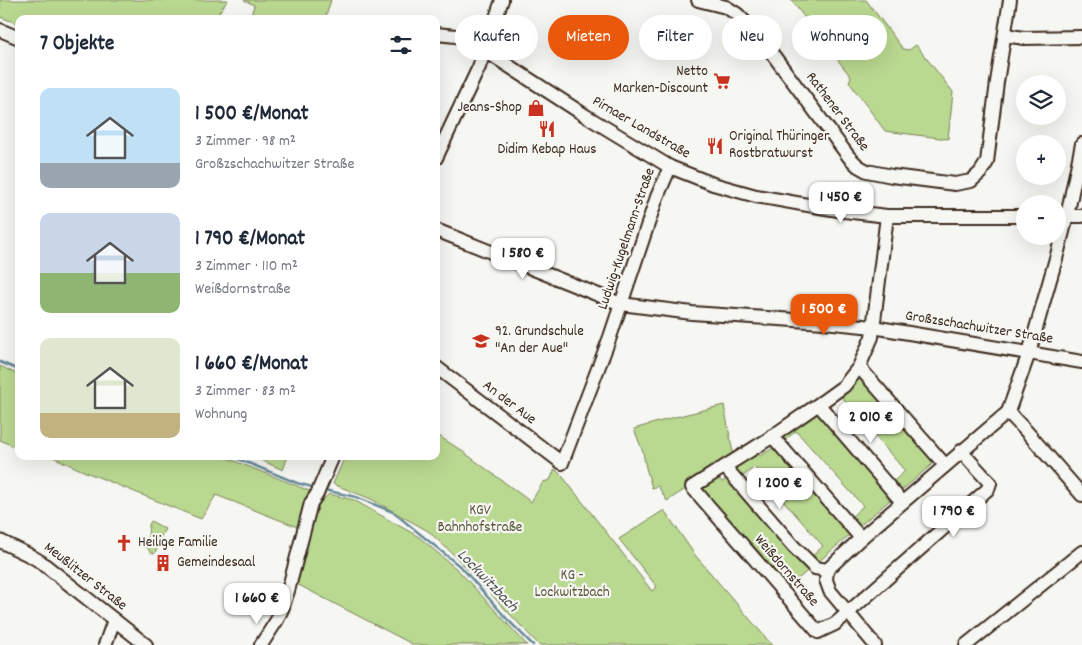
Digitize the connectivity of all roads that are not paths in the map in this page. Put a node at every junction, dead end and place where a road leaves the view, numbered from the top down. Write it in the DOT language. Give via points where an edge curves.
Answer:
graph roads {
  1 [pos="502,0"];
  2 [pos="698,0"];
  3 [pos="1010,0"];
  4 [pos="497,15"];
  5 [pos="0,30"];
  6 [pos="440,34"];
  7 [pos="1005,35"];
  8 [pos="15,36"];
  9 [pos="455,36"];
  10 [pos="1082,37"];
  11 [pos="481,60"];
  12 [pos="499,60"];
  13 [pos="1082,144"];
  14 [pos="440,149"];
  15 [pos="670,167"];
  16 [pos="1066,202"];
  17 [pos="887,216"];
  18 [pos="1016,216"];
  19 [pos="1066,216"];
  20 [pos="1082,216"];
  21 [pos="440,232"];
  22 [pos="1055,245"];
  23 [pos="621,304"];
  24 [pos="873,327"];
  25 [pos="1029,353"];
  26 [pos="1082,362"];
  27 [pos="859,367"];
  28 [pos="440,370"];
  29 [pos="819,404"];
  30 [pos="1008,412"];
  31 [pos="772,436"];
  32 [pos="962,451"];
  33 [pos="331,460"];
  34 [pos="562,463"];
  35 [pos="945,465"];
  36 [pos="725,467"];
  37 [pos="1082,495"];
  38 [pos="902,502"];
  39 [pos="861,538"];
  40 [pos="0,542"];
  41 [pos="1082,552"];
  42 [pos="827,570"];
  43 [pos="847,612"];
  44 [pos="114,620"];
  45 [pos="105,645"];
  46 [pos="146,645"];
  47 [pos="261,645"];
  48 [pos="875,645"];
  49 [pos="966,645"];
  1 -- 4 [label="street"];
  2 -- 7 [label="street, Rathener Straße" via="726,7 745,22 858,166 892,176 955,184 971,181 987,162"];
  3 -- 7 [label="street, Rathener Straße"];
  5 -- 8 [label="street"];
  6 -- 9 [label="street, Pirnaer Landstraße"];
  7 -- 10 [label="street" via="1024,38"];
  11 -- 14 [label="street"];
  12 -- 15 [label="street, Pirnaer Landstraße"];
  13 -- 16 [label="street"];
  15 -- 17 [label="street, Pirnaer Landstraße" via="756,196"];
  15 -- 23 [label="street, Ludwig-Kugelmann-Straße"];
  17 -- 18 [label="street, Pirnaer Landstraße"];
  17 -- 24 [label="street, Weißdornstraße"];
  19 -- 20 [label="street"];
  21 -- 23 [label="street, Großzschachwitzer Straße"];
  22 -- 25 [label="street"];
  23 -- 24 [label="street, Großzschachwitzer Straße" via="692,313"];
  23 -- 34 [label="street, Ludwig-Kugelmann-Straße"];
  24 -- 25 [label="street, Großzschachwitzer Straße"];
  24 -- 27 [label="street, Weißdornstraße"];
  25 -- 26 [label="street, Großzschachwitzer Straße"];
  25 -- 30 [label="street"];
  27 -- 29 [label="street, Weißdornstraße" via="844,386"];
  27 -- 35 [label="street"];
  28 -- 34 [label="street, An der Aue"];
  29 -- 31 [label="street, Weißdornstraße"];
  29 -- 38 [label="street"];
  30 -- 32 [label="street"];
  30 -- 37 [label="street"];
  31 -- 36 [label="street, Weißdornstraße"];
  31 -- 39 [label="street"];
  32 -- 35 [label="street"];
  32 -- 43 [label="street, Weißdornstraße" via="990,483 988,489"];
  33 -- 47 [label="street" via="311,503 281,612"];
  35 -- 38 [label="street"];
  36 -- 42 [label="street, Weißdornstraße" via="793,546 815,568"];
  36 -- 43 [label="street, Weißdornstraße" via="692,487 818,632 835,624"];
  38 -- 39 [label="street"];
  39 -- 42 [label="street"];
  40 -- 44 [label="street, Meußlitzer Straße" via="41,562"];
  41 -- 49 [label="street"];
  42 -- 43 [label="street, Weißdornstraße" via="830,591"];
  43 -- 48 [label="street, Weißdornstraße"];
  44 -- 45 [label="street"];
  44 -- 46 [label="street, Meußlitzer Straße"];
}
